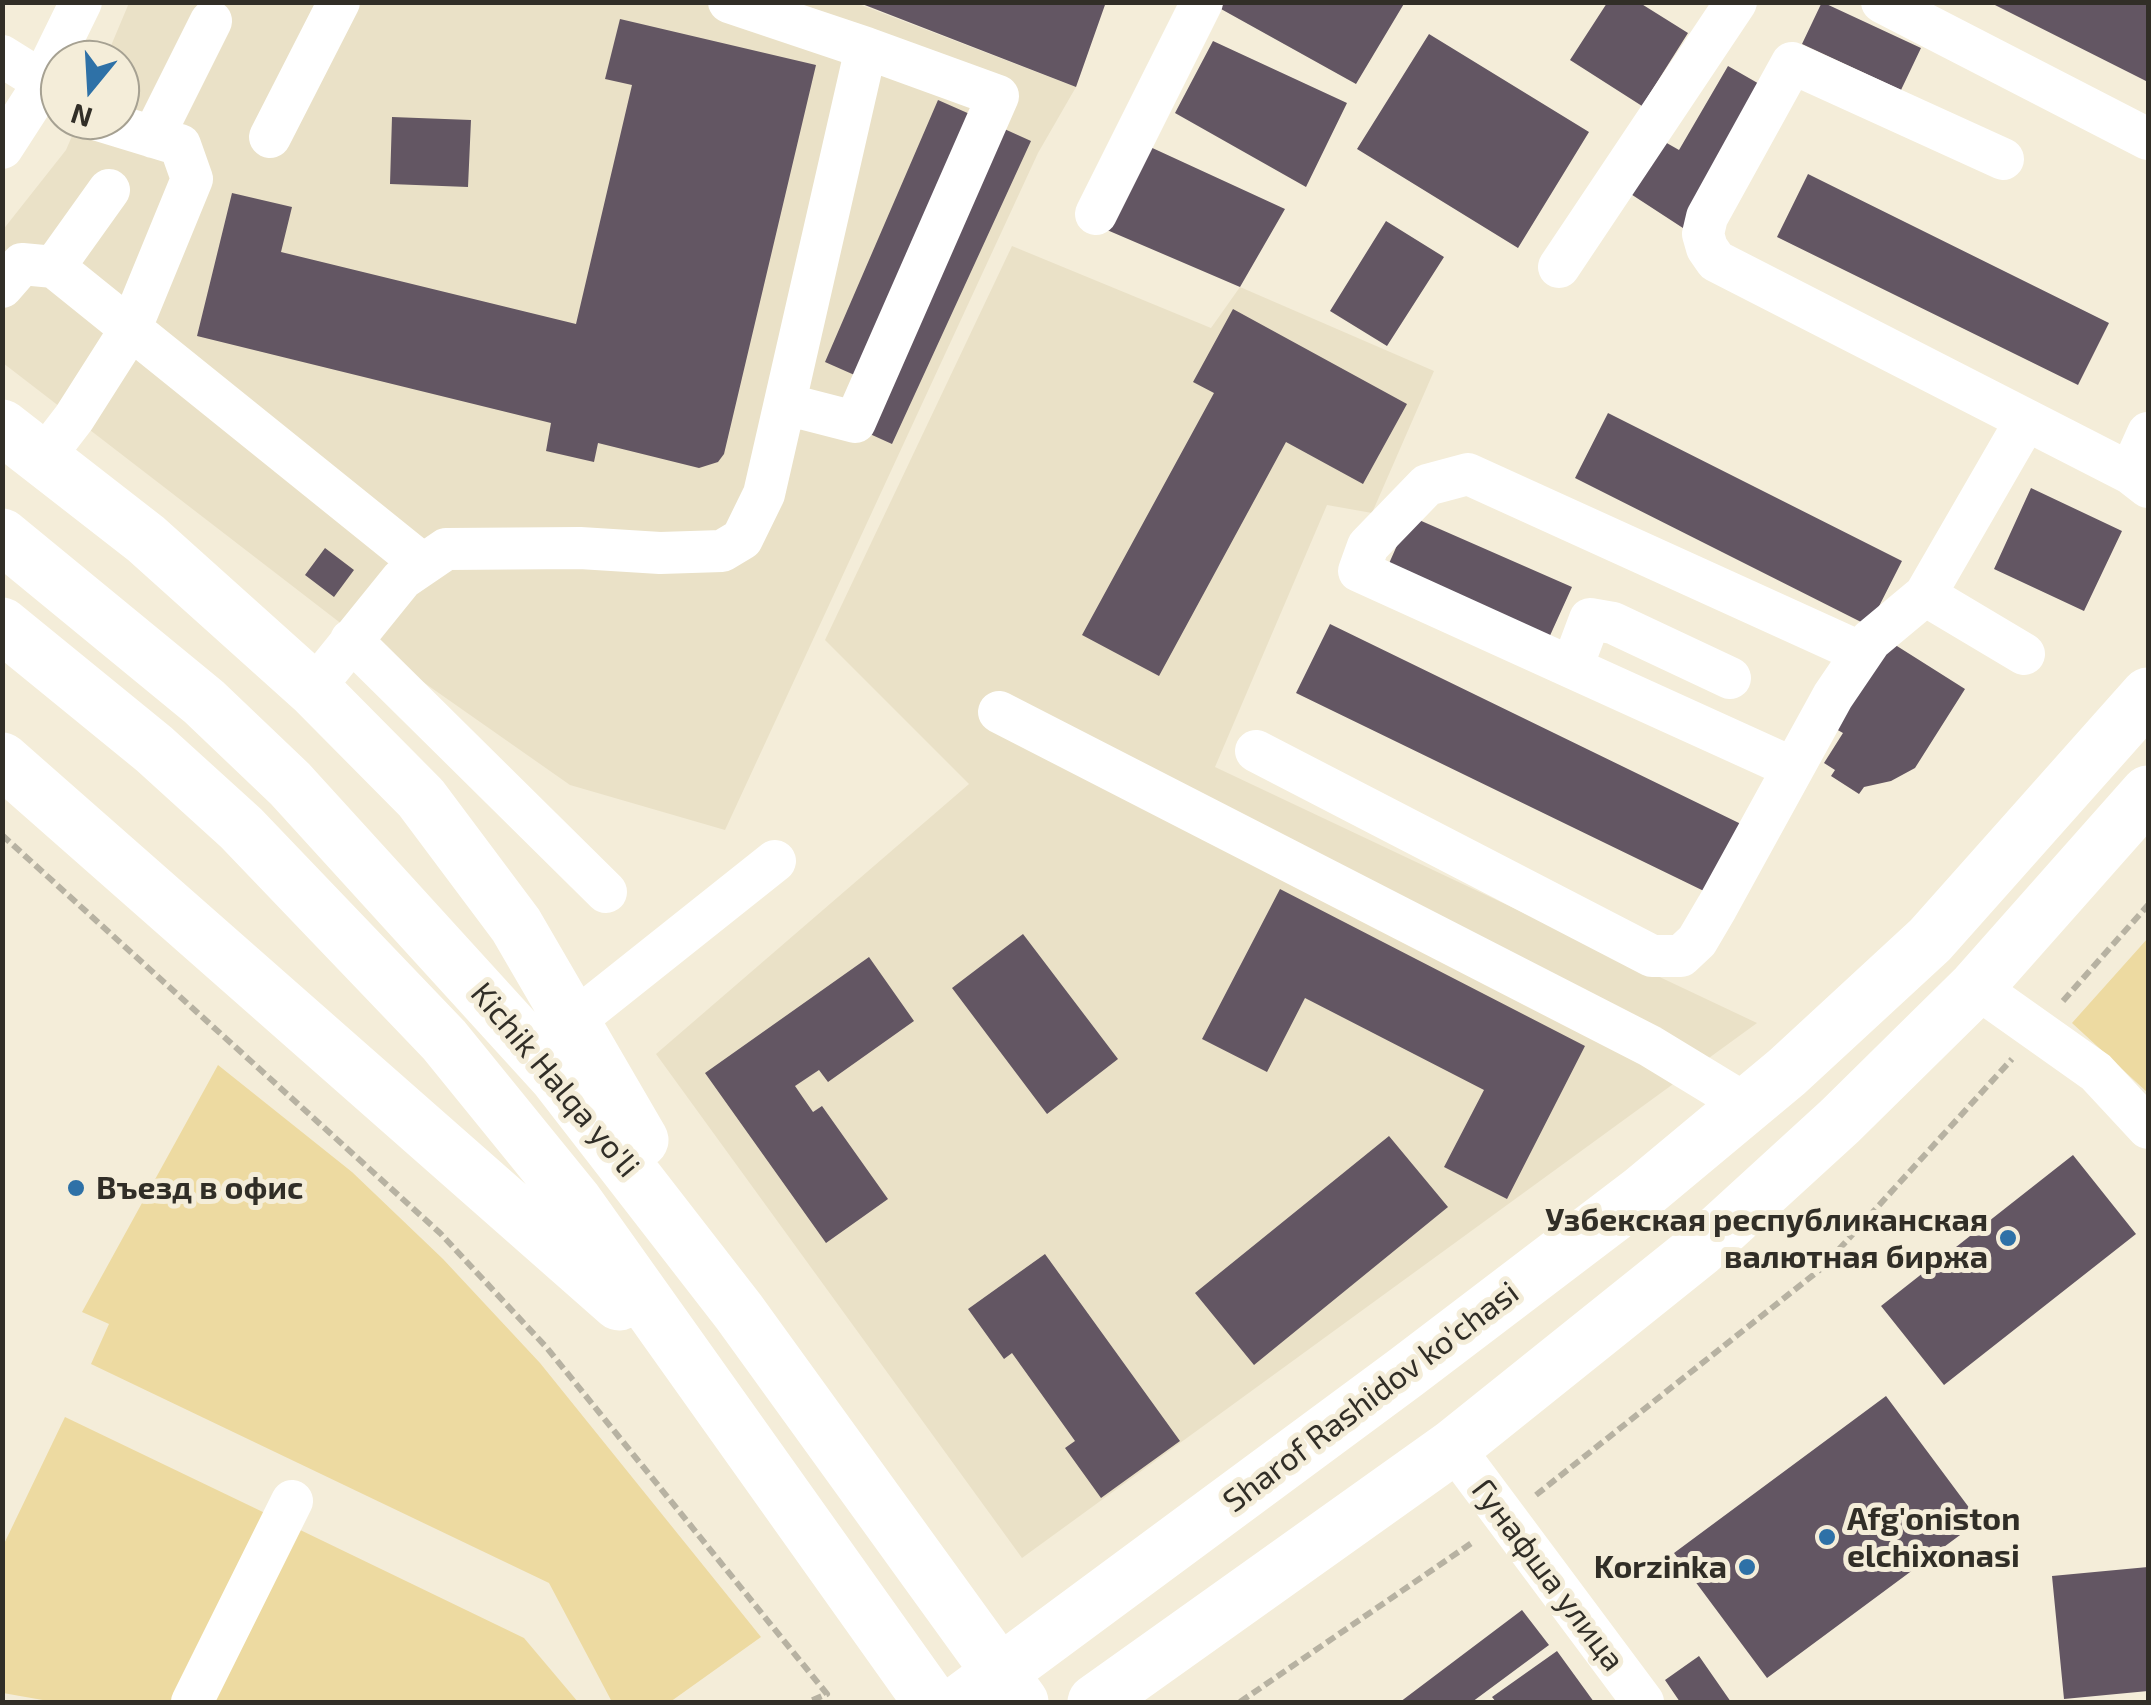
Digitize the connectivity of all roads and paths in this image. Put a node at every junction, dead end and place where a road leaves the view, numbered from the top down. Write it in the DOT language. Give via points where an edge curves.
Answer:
graph roads {
  1 [pos="81,2"];
  2 [pos="339,2"];
  3 [pos="729,2"];
  4 [pos="1202,2"];
  5 [pos="1736,2"];
  6 [pos="1898,6"];
  7 [pos="211,20"];
  8 [pos="66,40"];
  9 [pos="866,48"];
  10 [pos="2,56"];
  11 [pos="40,91"];
  12 [pos="40,102"];
  13 [pos="140,133"];
  14 [pos="153,137"];
  15 [pos="270,137"];
  16 [pos="2148,139"];
  17 [pos="2,148"];
  18 [pos="2003,159"];
  19 [pos="109,190"];
  20 [pos="1096,214"];
  21 [pos="54,266"];
  22 [pos="1558,266"];
  23 [pos="2,287"];
  24 [pos="130,330"];
  25 [pos="784,404"];
  26 [pos="2025,422"];
  27 [pos="2148,433"];
  28 [pos="23,442"];
  29 [pos="2139,480"];
  30 [pos="2,536"];
  31 [pos="420,562"];
  32 [pos="1925,596"];
  33 [pos="2,625"];
  34 [pos="351,640"];
  35 [pos="1862,653"];
  36 [pos="2024,654"];
  37 [pos="1572,667"];
  38 [pos="1730,678"];
  39 [pos="313,689"];
  40 [pos="2148,695"];
  41 [pos="999,712"];
  42 [pos="1256,751"];
  43 [pos="2,760"];
  44 [pos="1793,768"];
  45 [pos="2148,793"];
  46 [pos="2,835"];
  47 [pos="775,861"];
  48 [pos="606,892"];
  49 [pos="2148,905"];
  50 [pos="1976,987"];
  51 [pos="574,1021"];
  52 [pos="2038,1030"];
  53 [pos="1747,1105"];
  54 [pos="2148,1128"];
  55 [pos="739,1312"];
  56 [pos="692,1370"];
  57 [pos="1453,1447"];
  58 [pos="292,1501"];
  59 [pos="1506,1519"];
  60 [pos="994,1693"];
  61 [pos="192,1702"];
  62 [pos="808,1702"];
  63 [pos="931,1702"];
  64 [pos="1095,1702"];
  65 [pos="1240,1702"];
  66 [pos="1643,1702"];
  1 -- 8 [label="street"];
  2 -- 15 [label="street"];
  3 -- 9 [label="street"];
  4 -- 20 [label="street"];
  5 -- 22 [label="street"];
  6 -- 16 [label="street"];
  7 -- 14 [label="street"];
  9 -- 25 [label="street"];
  9 -- 25 [label="street" via="998,96 856,422"];
  10 -- 11 [label="street"];
  12 -- 17 [label="street"];
  13 -- 14 [label="street"];
  14 -- 24 [label="street" via="180,146 192,179"];
  18 -- 26 [label="street" via="1792,63 1703,234 1716,261"];
  19 -- 21 [label="street"];
  21 -- 23 [label="street" via="22,264"];
  21 -- 24 [label="street"];
  24 -- 28 [label="street" via="74,418"];
  24 -- 31 [label="street"];
  25 -- 31 [label="street" via="764,494 732,547 660,554 481,545 446,549"];
  26 -- 29 [label="street"];
  26 -- 32 [label="street"];
  27 -- 29 [label="street"];
  28 -- 39 [label="main road" via="146,539"];
  30 -- 55 [label="main road, Kichik Halqa yo'li" via="248,742 332,827 619,1152"];
  31 -- 34 [label="street"];
  32 -- 35 [label="street"];
  32 -- 36 [label="street"];
  33 -- 56 [label="main road, Kichik Halqa yo'li" via="198,788 444,1040 574,1200"];
  34 -- 39 [label="street"];
  34 -- 48 [label="street"];
  35 -- 37 [label="street" via="1468,474 1427,485 1368,546 1358,571"];
  35 -- 44 [label="street"];
  37 -- 38 [label="street" via="1590,620 1613,623"];
  37 -- 44 [label="street"];
  39 -- 51 [label="main road" via="421,798 471,860"];
  40 -- 53 [label="main road, Sharof Rashidov ko'chasi" via="1930,940"];
  41 -- 53 [label="street" via="1650,1046"];
  42 -- 44 [label="street" via="1652,956 1681,956 1697,941"];
  43 -- 56 [label="main road"];
  45 -- 50 [label="main road"];
  46 -- 62 [label="path" via="440,1233 534,1333 827,1694"];
  47 -- 51 [label="street"];
  49 -- 52 [label="path"];
  50 -- 52 [label="street"];
  50 -- 57 [label="main road" via="1700,1249"];
  51 -- 55 [label="main road"];
  52 -- 54 [label="street" via="2096,1072"];
  52 -- 59 [label="path" via="1822,1268"];
  53 -- 60 [label="main road, Sharof Rashidov ko'chasi"];
  55 -- 60 [label="main road, Kichik Halqa yo'li"];
  56 -- 63 [label="main road, Kichik Halqa yo'li"];
  57 -- 59 [label="street, Гунафша улица"];
  57 -- 64 [label="main road"];
  58 -- 61 [label="street"];
  59 -- 65 [label="path"];
  59 -- 66 [label="street, Гунафша улица"];
}
